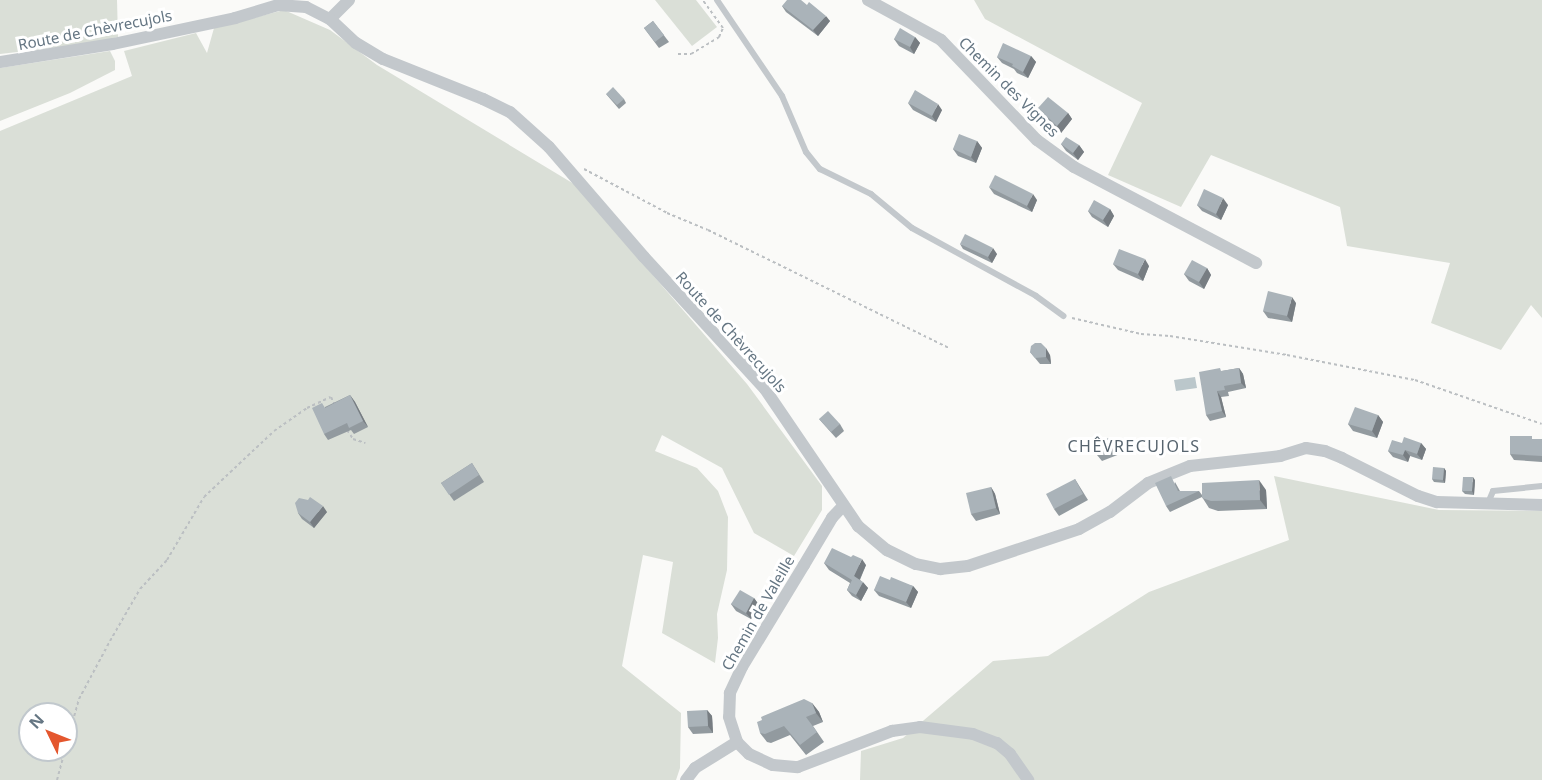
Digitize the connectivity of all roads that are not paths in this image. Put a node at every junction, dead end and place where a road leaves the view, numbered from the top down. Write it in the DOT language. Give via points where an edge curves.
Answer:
graph roads {
  1 [pos="350,0"];
  2 [pos="717,0"];
  3 [pos="868,0"];
  4 [pos="330,19"];
  5 [pos="0,62"];
  6 [pos="1256,262"];
  7 [pos="1064,316"];
  8 [pos="1542,486"];
  9 [pos="1487,503"];
  10 [pos="1542,505"];
  11 [pos="843,506"];
  12 [pos="737,742"];
  13 [pos="686,780"];
  14 [pos="1028,780"];
  1 -- 4 [label="street"];
  2 -- 7 [label="lane" via="782,96 806,152 820,169 871,194 912,228 1036,296"];
  3 -- 6 [label="street, Chemin des Vignes" via="941,40 1037,140 1074,167"];
  4 -- 5 [label="street, Route de Chèvrecujols" via="306,7 278,5 113,44"];
  4 -- 11 [label="street, Route de Chèvrecujols" via="356,43 383,59 483,99 510,112 534,131 765,389"];
  8 -- 9 [label="lane" via="1493,491"];
  9 -- 10 [label="street, Route de Chèvrecujols"];
  9 -- 11 [label="street, Route de Chèvrecujols" via="1437,502 1342,458 1306,448 1280,456 1190,466 1148,483 1110,512 1079,529 968,566 940,569 916,564 887,550 858,526"];
  11 -- 12 [label="street, Chemin de Valeille" via="742,667 730,693 729,717"];
  12 -- 13 [label="street" via="695,768"];
  12 -- 14 [label="street" via="748,754 773,765 798,767 892,731 920,727 972,734 997,743"];
}
